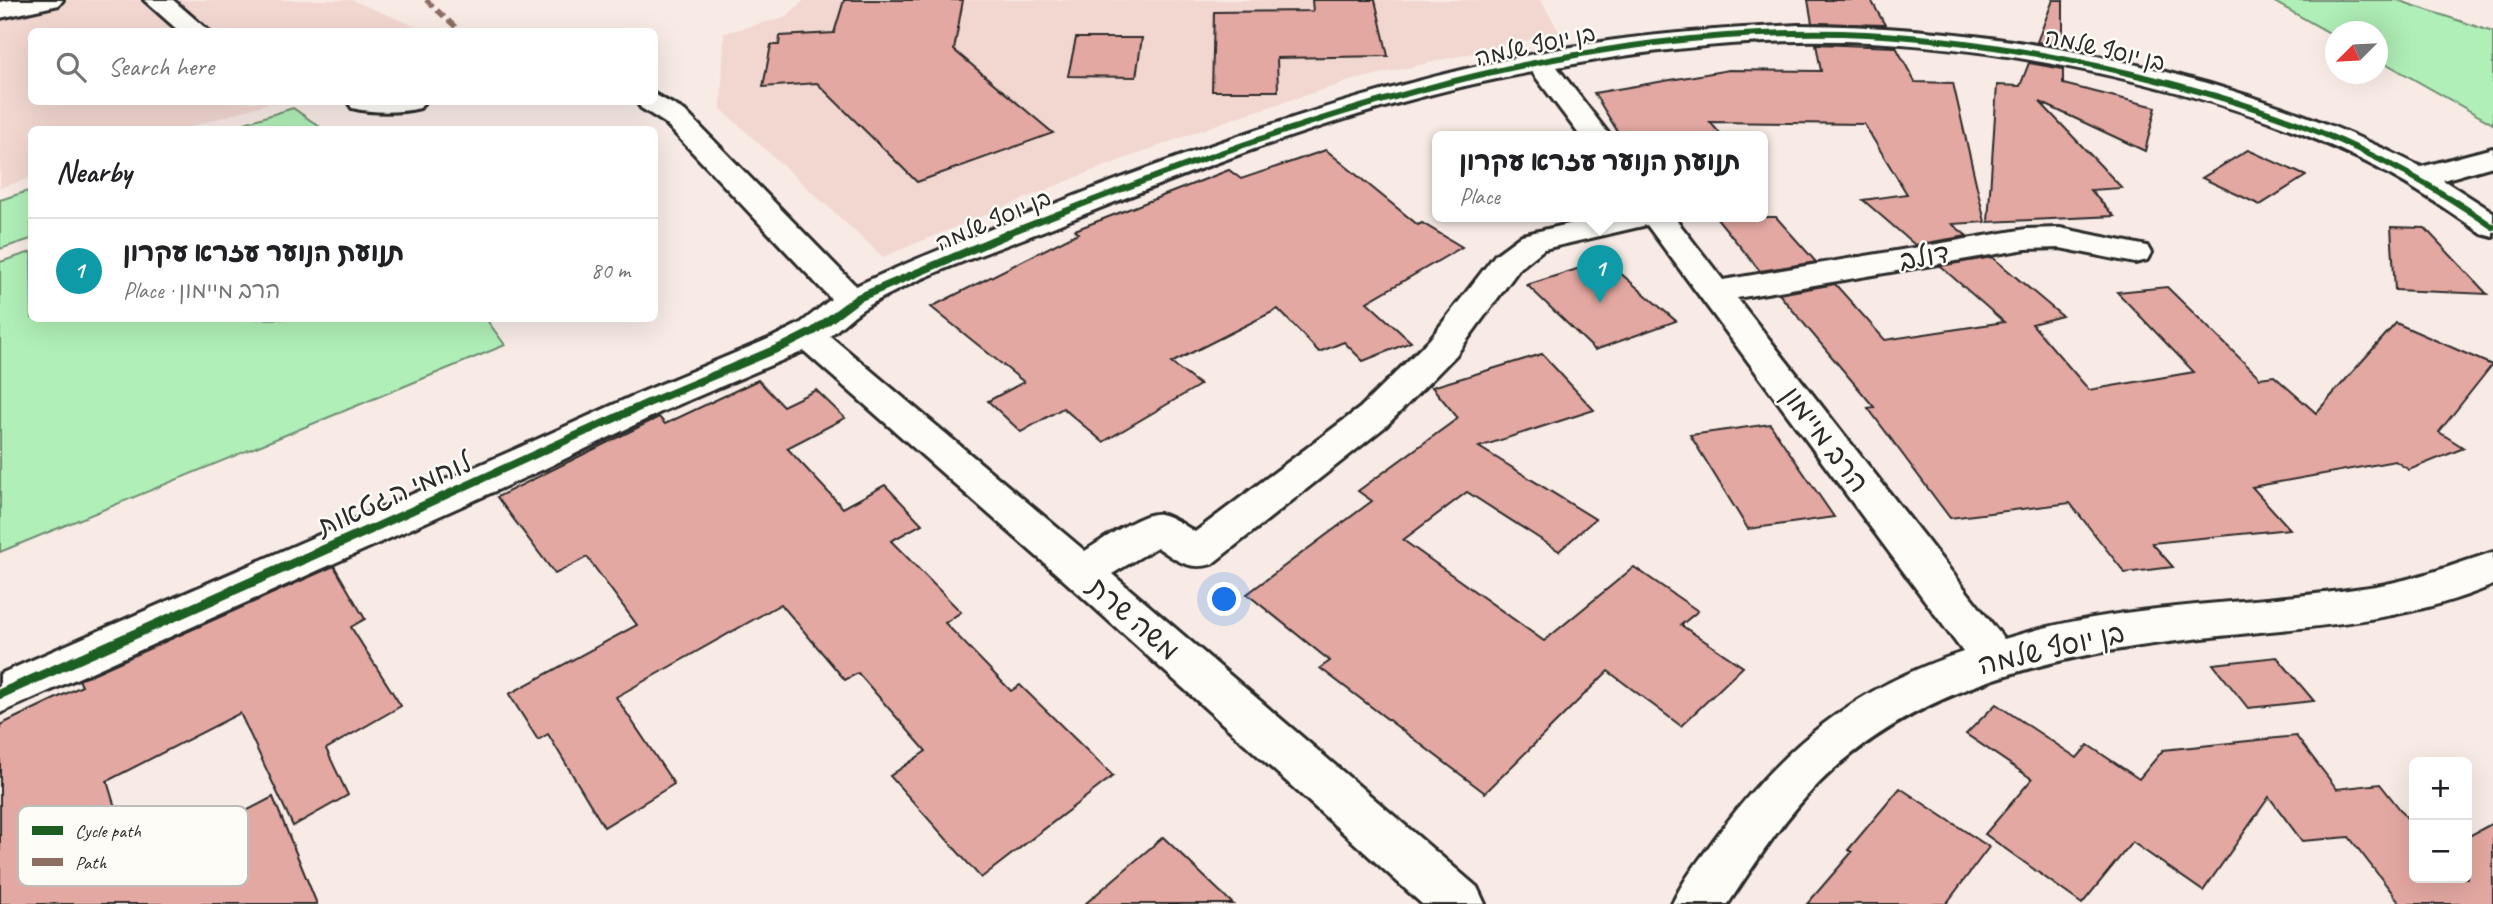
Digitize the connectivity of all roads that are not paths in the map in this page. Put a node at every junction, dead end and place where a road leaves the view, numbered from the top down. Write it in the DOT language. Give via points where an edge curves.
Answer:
graph roads {
  1 [pos="50,0"];
  2 [pos="157,0"];
  3 [pos="0,10"];
  4 [pos="192,28"];
  5 [pos="1539,62"];
  6 [pos="656,105"];
  7 [pos="1591,131"];
  8 [pos="2493,157"];
  9 [pos="2418,177"];
  10 [pos="1620,222"];
  11 [pos="1661,222"];
  12 [pos="2493,227"];
  13 [pos="2135,253"];
  14 [pos="1714,292"];
  15 [pos="852,301"];
  16 [pos="807,335"];
  17 [pos="2493,568"];
  18 [pos="1082,572"];
  19 [pos="1994,660"];
  20 [pos="0,694"];
  21 [pos="1459,904"];
  22 [pos="1698,904"];
  1 -- 3 [label="street"];
  2 -- 4 [label="street"];
  5 -- 7 [label="street"];
  5 -- 9 [label="street, בן יוסף שלמה" via="1670,41 1800,33 2020,50 2157,80 2292,118"];
  5 -- 15 [label="street, בן יוסף שלמה" via="1384,99 1230,149 1137,182"];
  6 -- 15 [label="street" via="676,117"];
  8 -- 9 [label="street"];
  9 -- 12 [label="street, בן יוסף שלמה"];
  10 -- 18 [label="street" via="1533,242 1507,262 1443,346 1373,417 1197,553 1157,527"];
  11 -- 14 [label="street, הרב מיימון"];
  13 -- 14 [label="street, דולב" via="2060,238 2026,239"];
  14 -- 19 [label="street, הרב מיימון"];
  15 -- 16 [label="street, בן יוסף שלמה"];
  16 -- 18 [label="street, משה שרת"];
  16 -- 20 [label="street, לוחמי הגטאות" via="596,425 530,459"];
  17 -- 19 [label="street, בן יוסף שלמה" via="2407,599 2146,626 2055,642"];
  18 -- 21 [label="street, משה שרת"];
  19 -- 22 [label="street, בן יוסף שלמה" via="1956,671 1876,710 1804,766"];
}
